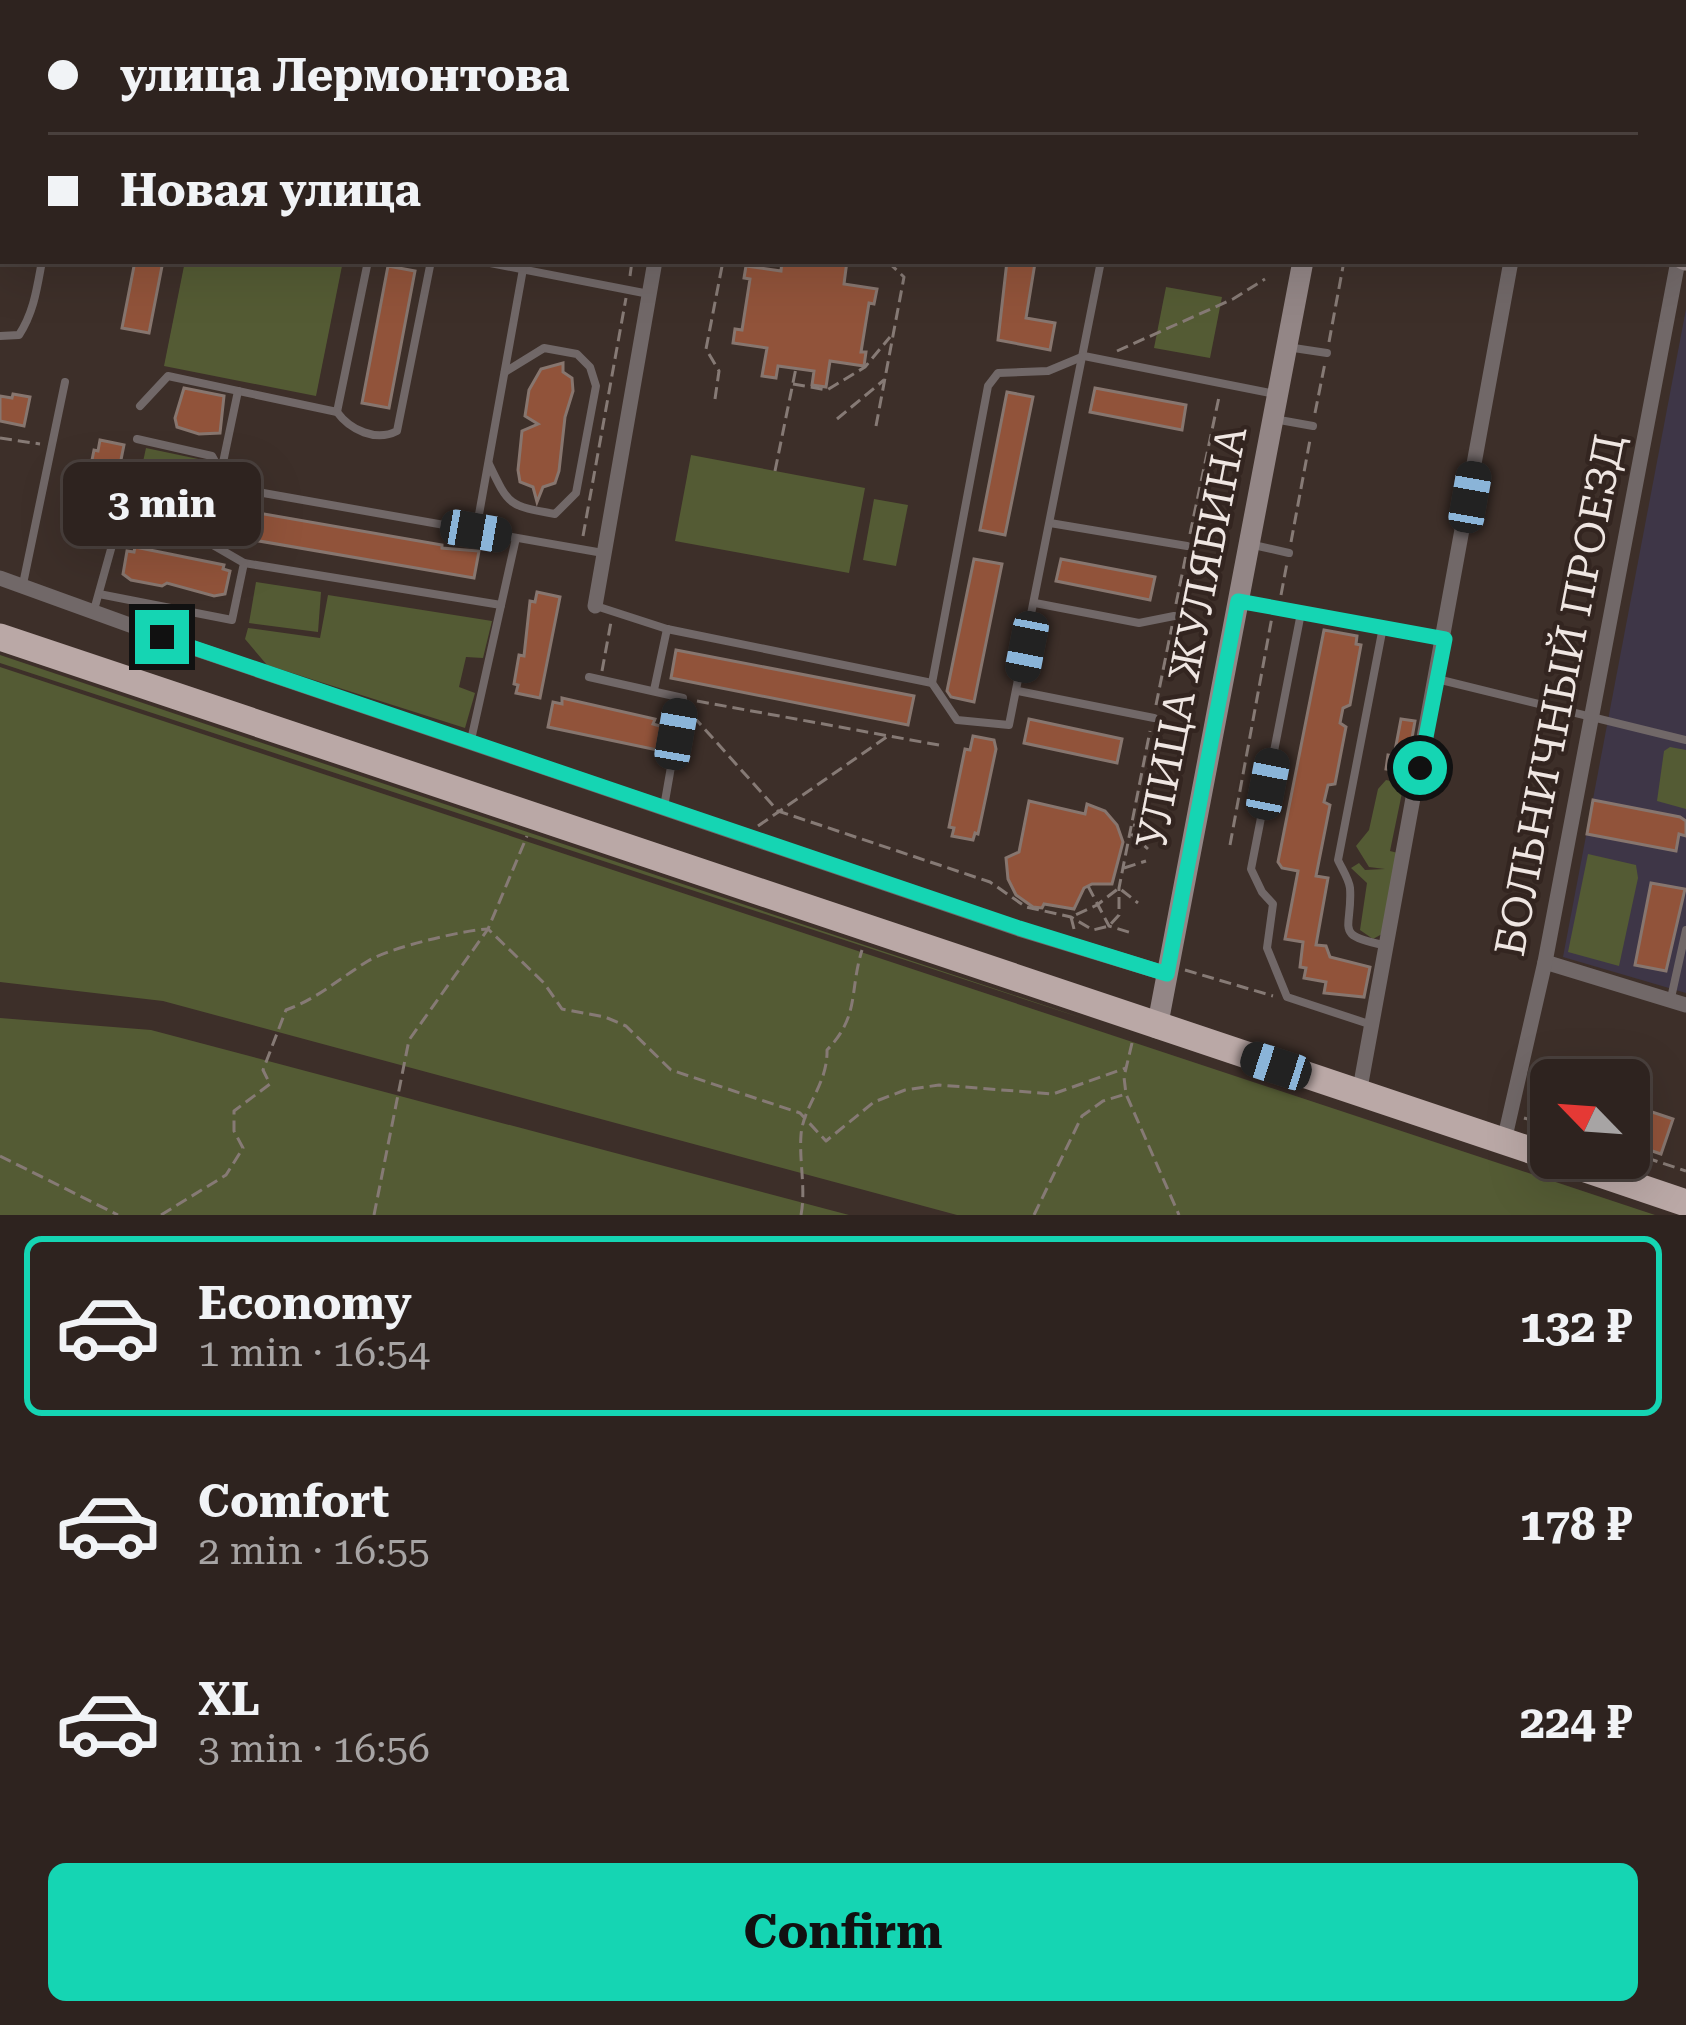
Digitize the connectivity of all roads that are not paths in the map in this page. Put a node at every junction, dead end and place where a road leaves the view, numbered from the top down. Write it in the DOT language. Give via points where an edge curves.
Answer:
graph roads {
  1 [pos="41,264"];
  2 [pos="367,264"];
  3 [pos="429,264"];
  4 [pos="496,264"];
  5 [pos="654,264"];
  6 [pos="1100,264"];
  7 [pos="1302,264"];
  8 [pos="1510,264"];
  9 [pos="1681,264"];
  10 [pos="523,269"];
  11 [pos="649,294"];
  12 [pos="0,336"];
  13 [pos="1286,346"];
  14 [pos="1327,352"];
  15 [pos="1084,356"];
  16 [pos="505,372"];
  17 [pos="65,382"];
  18 [pos="238,391"];
  19 [pos="1277,394"];
  20 [pos="140,406"];
  21 [pos="337,412"];
  22 [pos="1273,418"];
  23 [pos="1313,426"];
  24 [pos="136,440"];
  25 [pos="489,464"];
  26 [pos="218,485"];
  27 [pos="1050,523"];
  28 [pos="476,531"];
  29 [pos="516,538"];
  30 [pos="206,541"];
  31 [pos="1248,543"];
  32 [pos="1187,546"];
  33 [pos="604,553"];
  34 [pos="1289,553"];
  35 [pos="244,563"];
  36 [pos="0,578"];
  37 [pos="22,586"];
  38 [pos="1238,601"];
  39 [pos="96,603"];
  40 [pos="1035,603"];
  41 [pos="501,604"];
  42 [pos="595,606"];
  43 [pos="1301,613"];
  44 [pos="1174,616"];
  45 [pos="1383,627"];
  46 [pos="667,629"];
  47 [pos="0,638"];
  48 [pos="1445,639"];
  49 [pos="589,676"];
  50 [pos="1437,680"];
  51 [pos="932,683"];
  52 [pos="654,690"];
  53 [pos="1018,691"];
  54 [pos="1592,717"];
  55 [pos="1154,718"];
  56 [pos="1686,740"];
  57 [pos="471,741"];
  58 [pos="664,807"];
  59 [pos="1686,930"];
  60 [pos="1384,945"];
  61 [pos="1545,962"];
  62 [pos="1168,970"];
  63 [pos="1678,1002"];
  64 [pos="1370,1024"];
  65 [pos="1157,1028"];
  66 [pos="1359,1094"];
  67 [pos="1504,1142"];
  68 [pos="1530,1151"];
  69 [pos="1615,1179"];
  70 [pos="1686,1203"];
  1 -- 12 [label="lane" via="19,335"];
  2 -- 21 [label="lane"];
  3 -- 21 [label="lane" via="397,431 358,430"];
  4 -- 10 [label="lane"];
  5 -- 11 [label="street"];
  6 -- 15 [label="lane"];
  7 -- 13 [label="main road, УЛИЦА ЖУЛЯБИНА"];
  8 -- 48 [label="street"];
  9 -- 54 [label="street, БОЛЬНИЧНЫЙ ПРОЕЗД"];
  10 -- 11 [label="lane"];
  10 -- 16 [label="lane"];
  11 -- 33 [label="street"];
  13 -- 14 [label="lane"];
  13 -- 19 [label="main road, УЛИЦА ЖУЛЯБИНА"];
  15 -- 19 [label="lane"];
  15 -- 27 [label="lane"];
  15 -- 51 [label="lane" via="1048,371 998,373 988,386"];
  16 -- 25 [label="lane"];
  16 -- 25 [label="lane" via="544,348 577,354 596,386 575,493 555,514 516,507"];
  17 -- 37 [label="lane"];
  18 -- 20 [label="lane" via="168,376"];
  18 -- 21 [label="lane"];
  18 -- 26 [label="lane"];
  19 -- 22 [label="main road, УЛИЦА ЖУЛЯБИНА"];
  22 -- 23 [label="lane"];
  22 -- 31 [label="main road, УЛИЦА ЖУЛЯБИНА"];
  24 -- 26 [label="lane" via="212,456"];
  25 -- 28 [label="lane"];
  26 -- 28 [label="lane"];
  26 -- 30 [label="lane"];
  27 -- 32 [label="lane"];
  27 -- 40 [label="lane"];
  28 -- 29 [label="lane"];
  29 -- 33 [label="lane"];
  29 -- 41 [label="lane"];
  30 -- 35 [label="lane"];
  30 -- 39 [label="lane" via="118,524"];
  31 -- 34 [label="lane"];
  31 -- 38 [label="main road, УЛИЦА ЖУЛЯБИНА"];
  33 -- 42 [label="street"];
  35 -- 39 [label="lane" via="232,620"];
  35 -- 41 [label="lane"];
  36 -- 37 [label="street"];
  37 -- 39 [label="street"];
  38 -- 43 [label="lane"];
  38 -- 62 [label="main road, УЛИЦА ЖУЛЯБИНА"];
  39 -- 57 [label="street"];
  40 -- 44 [label="lane" via="1139,623"];
  40 -- 53 [label="lane"];
  41 -- 57 [label="lane"];
  42 -- 46 [label="lane"];
  43 -- 45 [label="lane"];
  43 -- 64 [label="lane" via="1251,869 1273,904 1267,948 1287,998"];
  45 -- 48 [label="lane"];
  45 -- 60 [label="lane" via="1338,860 1350,885 1348,933"];
  46 -- 51 [label="lane"];
  46 -- 52 [label="lane"];
  47 -- 65 [label="highway"];
  48 -- 50 [label="street"];
  49 -- 52 [label="lane"];
  50 -- 54 [label="lane"];
  50 -- 60 [label="street"];
  51 -- 53 [label="lane" via="957,720 1009,725"];
  52 -- 58 [label="lane" via="683,698"];
  53 -- 55 [label="lane"];
  54 -- 56 [label="lane"];
  54 -- 61 [label="street, БОЛЬНИЧНЫЙ ПРОЕЗД"];
  57 -- 58 [label="street"];
  58 -- 62 [label="street"];
  59 -- 63 [label="lane"];
  60 -- 64 [label="street"];
  61 -- 63 [label="street"];
  61 -- 67 [label="street, БОЛЬНИЧНЫЙ ПРОЕЗД"];
  62 -- 65 [label="main road, УЛИЦА ЖУЛЯБИНА"];
  64 -- 66 [label="street"];
  65 -- 66 [label="highway"];
  66 -- 67 [label="highway"];
  67 -- 68 [label="highway"];
  69 -- 70 [label="highway"];
}
